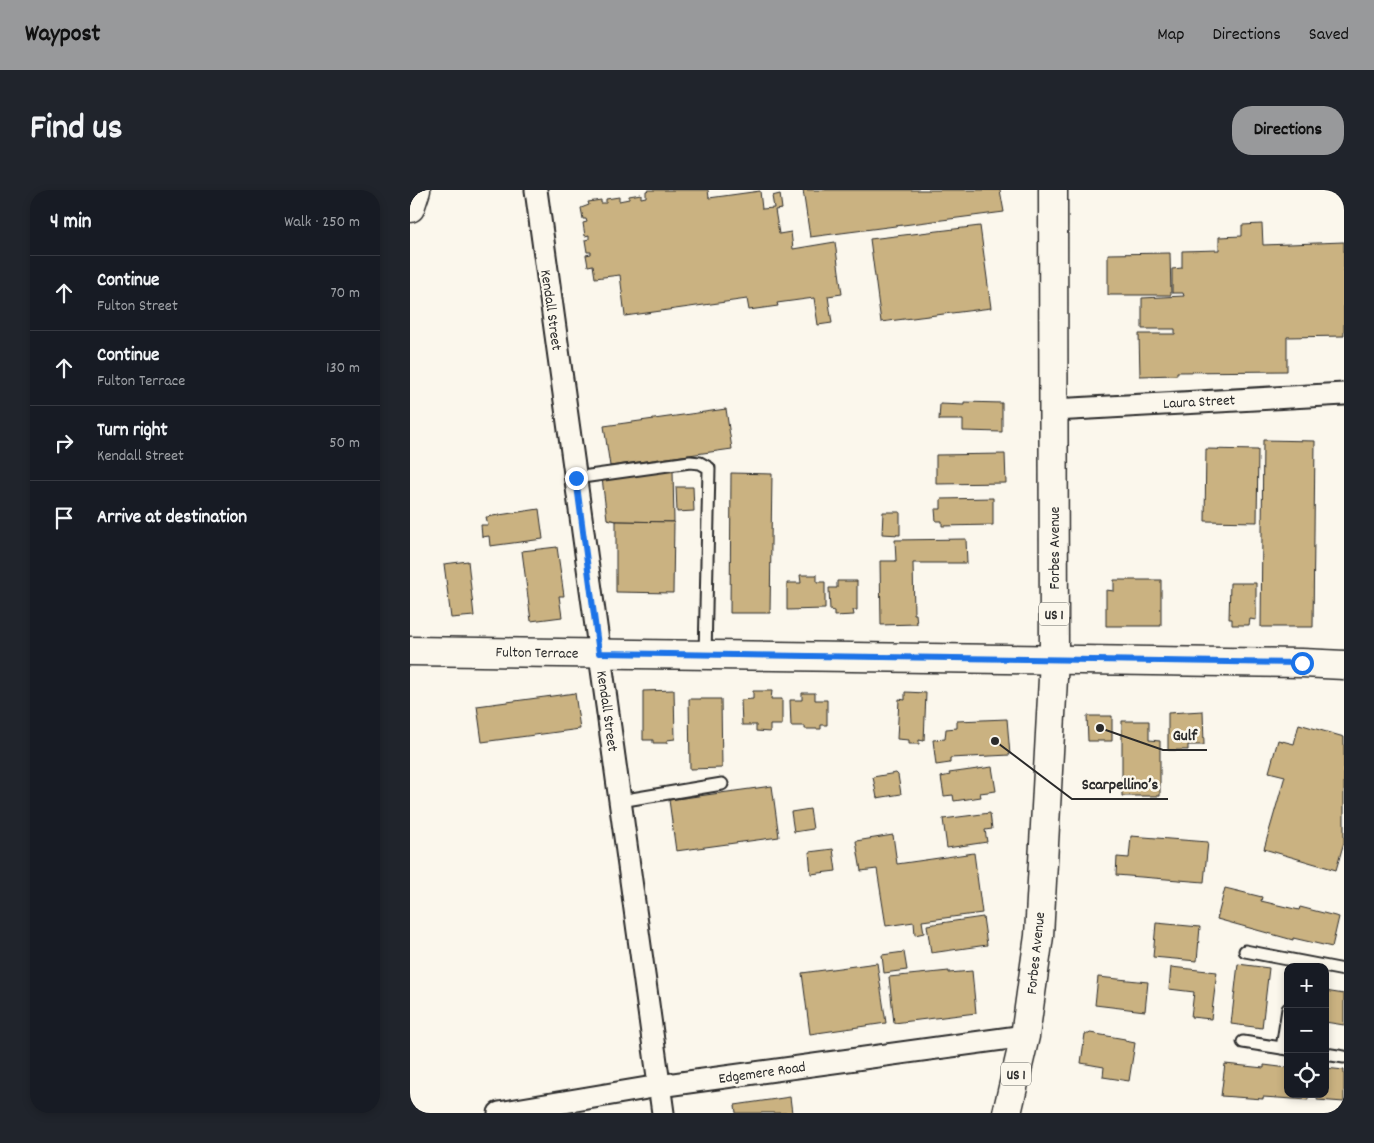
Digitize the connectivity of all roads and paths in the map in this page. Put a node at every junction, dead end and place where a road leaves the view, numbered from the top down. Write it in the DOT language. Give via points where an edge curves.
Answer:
graph roads {
  1 [pos="416,190"];
  2 [pos="536,190"];
  3 [pos="1053,190"];
  4 [pos="410,208"];
  5 [pos="1344,394"];
  6 [pos="1054,410"];
  7 [pos="576,478"];
  8 [pos="410,651"];
  9 [pos="599,653"];
  10 [pos="705,656"];
  11 [pos="1054,660"];
  12 [pos="1344,665"];
  13 [pos="722,784"];
  14 [pos="620,801"];
  15 [pos="1245,951"];
  16 [pos="1290,963"];
  17 [pos="1329,968"];
  18 [pos="1344,970"];
  19 [pos="1025,1036"];
  20 [pos="1243,1042"];
  21 [pos="1284,1049"];
  22 [pos="1329,1055"];
  23 [pos="1344,1057"];
  24 [pos="659,1086"];
  25 [pos="499,1113"];
  26 [pos="663,1113"];
  27 [pos="1007,1113"];
  1 -- 4 [label="main road"];
  2 -- 7 [label="street, Kendall Street"];
  3 -- 6 [label="main road, Forbes Avenue / US 1"];
  5 -- 6 [label="street, Laura Street"];
  6 -- 11 [label="main road, Forbes Avenue / US 1"];
  7 -- 9 [label="street, Kendall Street"];
  7 -- 10 [label="lane" via="690,462 709,468"];
  8 -- 9 [label="main road, Fulton Terrace"];
  9 -- 10 [label="main road, Fulton Terrace"];
  9 -- 14 [label="street, Kendall Street"];
  10 -- 11 [label="main road, Fulton Terrace"];
  11 -- 12 [label="main road, Fulton Terrace"];
  11 -- 19 [label="main road, Forbes Avenue / US 1" via="1039,936"];
  13 -- 14 [label="lane"];
  14 -- 24 [label="street, Kendall Street"];
  15 -- 16 [label="lane"];
  17 -- 18 [label="lane"];
  19 -- 24 [label="street, Edgemere Road"];
  19 -- 27 [label="main road, Forbes Avenue / US 1"];
  20 -- 21 [label="lane"];
  22 -- 23 [label="lane"];
  24 -- 25 [label="street, Edgemere Road"];
  24 -- 26 [label="street, Kendall Street"];
}
